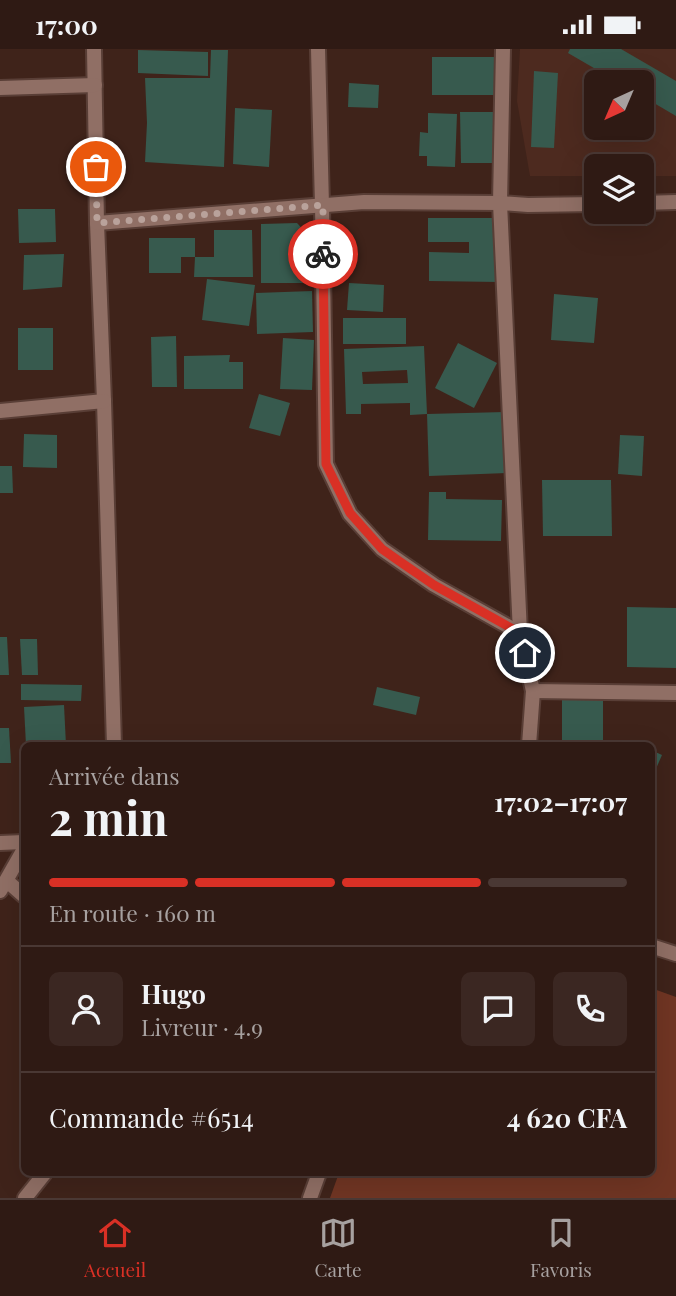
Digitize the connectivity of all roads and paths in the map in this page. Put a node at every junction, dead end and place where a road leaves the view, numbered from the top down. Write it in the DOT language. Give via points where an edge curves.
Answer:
graph roads {
  1 [pos="94,49"];
  2 [pos="318,49"];
  3 [pos="503,49"];
  4 [pos="95,85"];
  5 [pos="0,88"];
  6 [pos="676,202"];
  7 [pos="654,203"];
  8 [pos="500,204"];
  9 [pos="584,204"];
  10 [pos="323,205"];
  11 [pos="97,223"];
  12 [pos="104,401"];
  13 [pos="0,411"];
  14 [pos="520,633"];
  15 [pos="533,691"];
  16 [pos="676,693"];
  17 [pos="114,742"];
  18 [pos="529,742"];
  19 [pos="21,842"];
  20 [pos="0,843"];
  21 [pos="21,854"];
  22 [pos="3,886"];
  23 [pos="21,894"];
  24 [pos="655,947"];
  25 [pos="676,954"];
  26 [pos="43,1176"];
  27 [pos="318,1176"];
  28 [pos="25,1198"];
  29 [pos="310,1198"];
  1 -- 4 [label="street"];
  2 -- 10 [label="street"];
  3 -- 8 [label="street"];
  4 -- 5 [label="street"];
  4 -- 11 [label="street"];
  6 -- 7 [label="street"];
  8 -- 9 [label="street"];
  8 -- 10 [label="street"];
  8 -- 14 [label="street"];
  10 -- 11 [label="street"];
  10 -- 14 [label="street" via="326,464 350,513 382,549 434,585"];
  11 -- 12 [label="street"];
  12 -- 13 [label="street"];
  12 -- 17 [label="street"];
  14 -- 15 [label="street"];
  15 -- 16 [label="street"];
  15 -- 18 [label="street"];
  19 -- 20 [label="street"];
  21 -- 22 [label="street"];
  22 -- 23 [label="street"];
  24 -- 25 [label="street"];
  26 -- 28 [label="street"];
  27 -- 29 [label="street"];
}
